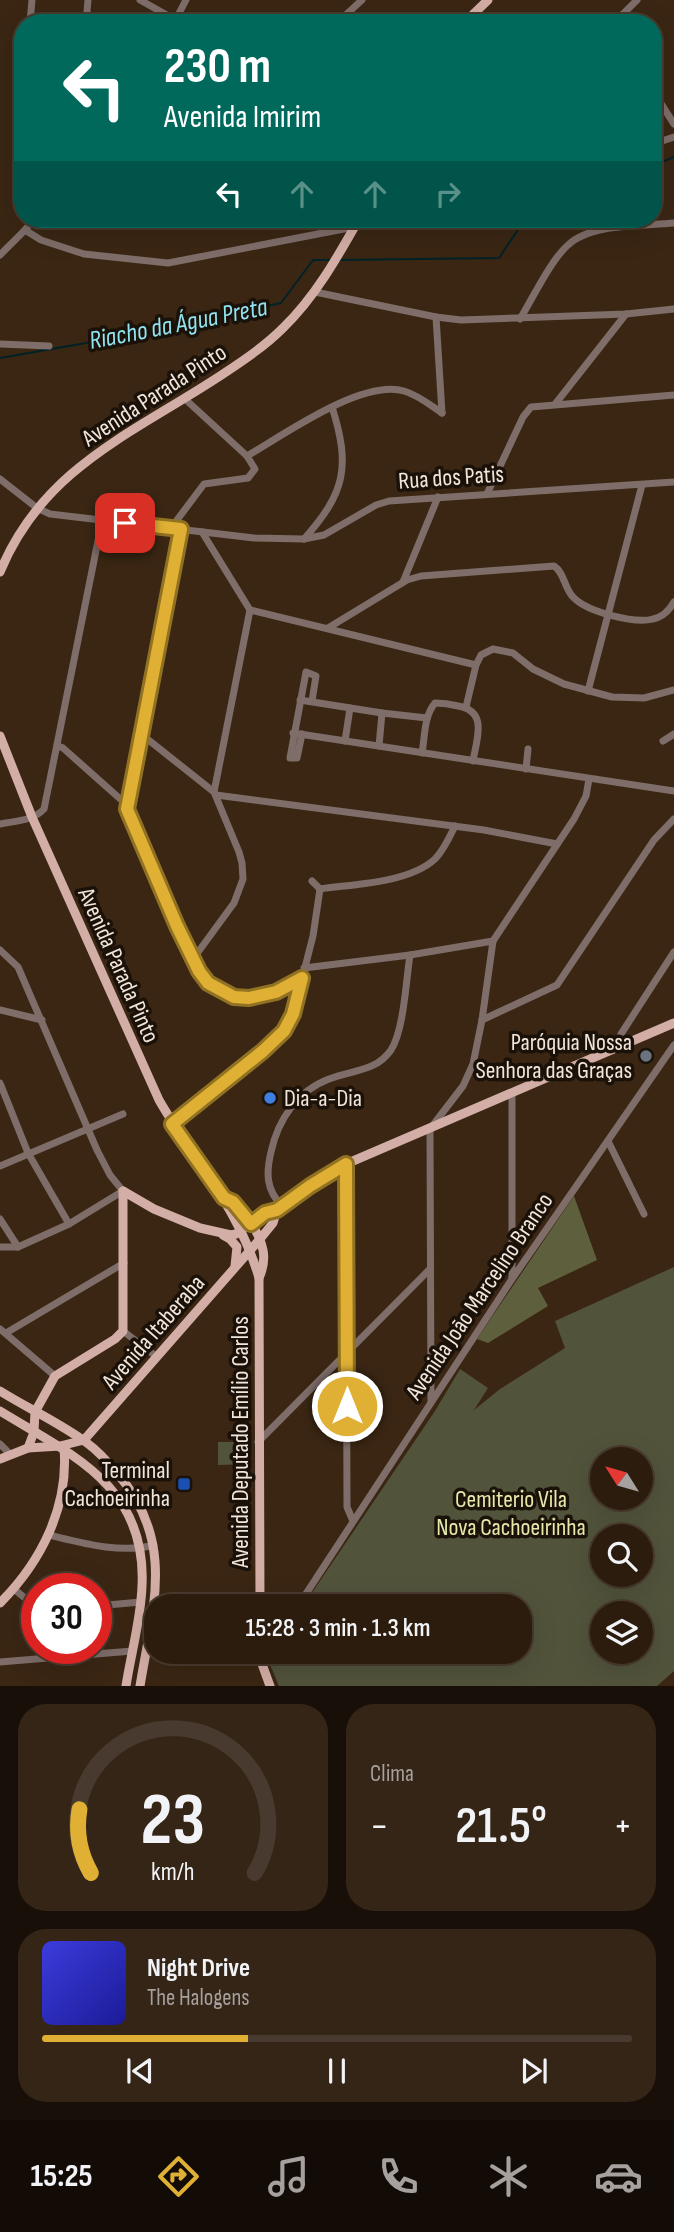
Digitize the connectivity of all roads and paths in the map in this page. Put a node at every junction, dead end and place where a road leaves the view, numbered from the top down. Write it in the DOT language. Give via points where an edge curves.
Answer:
graph roads {
  1 [pos="140,0"];
  2 [pos="362,0"];
  3 [pos="488,0"];
  4 [pos="637,0"];
  5 [pos="164,14"];
  6 [pos="347,14"];
  7 [pos="473,14"];
  8 [pos="623,14"];
  9 [pos="662,105"];
  10 [pos="674,124"];
  11 [pos="333,228"];
  12 [pos="354,228"];
  13 [pos="616,228"];
  14 [pos="25,230"];
  15 [pos="0,255"];
  16 [pos="315,292"];
  17 [pos="674,309"];
  18 [pos="626,314"];
  19 [pos="436,317"];
  20 [pos="520,319"];
  21 [pos="0,344"];
  22 [pos="49,346"];
  23 [pos="674,395"];
  24 [pos="184,399"];
  25 [pos="556,403"];
  26 [pos="332,407"];
  27 [pos="247,456"];
  28 [pos="0,480"];
  29 [pos="674,482"];
  30 [pos="642,485"];
  31 [pos="487,494"];
  32 [pos="438,497"];
  33 [pos="37,508"];
  34 [pos="102,521"];
  35 [pos="171,528"];
  36 [pos="181,529"];
  37 [pos="202,532"];
  38 [pos="304,540"];
  39 [pos="0,572"];
  40 [pos="402,582"];
  41 [pos="674,602"];
  42 [pos="250,610"];
  43 [pos="609,614"];
  44 [pos="328,628"];
  45 [pos="476,665"];
  46 [pos="674,690"];
  47 [pos="588,691"];
  48 [pos="300,699"];
  49 [pos="312,701"];
  50 [pos="466,707"];
  51 [pos="350,708"];
  52 [pos="382,713"];
  53 [pos="427,718"];
  54 [pos="293,733"];
  55 [pos="141,734"];
  56 [pos="302,734"];
  57 [pos="674,734"];
  58 [pos="0,736"];
  59 [pos="345,741"];
  60 [pos="663,741"];
  61 [pos="58,746"];
  62 [pos="379,746"];
  63 [pos="528,749"];
  64 [pos="422,753"];
  65 [pos="474,761"];
  66 [pos="526,769"];
  67 [pos="589,779"];
  68 [pos="674,791"];
  69 [pos="215,794"];
  70 [pos="127,805"];
  71 [pos="32,817"];
  72 [pos="674,819"];
  73 [pos="0,824"];
  74 [pos="455,826"];
  75 [pos="557,844"];
  76 [pos="312,881"];
  77 [pos="320,889"];
  78 [pos="493,941"];
  79 [pos="0,950"];
  80 [pos="674,952"];
  81 [pos="410,955"];
  82 [pos="193,959"];
  83 [pos="304,968"];
  84 [pos="302,978"];
  85 [pos="0,1010"];
  86 [pos="42,1020"];
  87 [pos="482,1020"];
  88 [pos="674,1023"];
  89 [pos="674,1045"];
  90 [pos="617,1047"];
  91 [pos="0,1083"];
  92 [pos="512,1093"];
  93 [pos="446,1107"];
  94 [pos="123,1114"];
  95 [pos="455,1118"];
  96 [pos="172,1124"];
  97 [pos="88,1129"];
  98 [pos="430,1129"];
  99 [pos="608,1140"];
  100 [pos="28,1153"];
  101 [pos="346,1164"];
  102 [pos="0,1166"];
  103 [pos="123,1191"];
  104 [pos="224,1198"];
  105 [pos="279,1208"];
  106 [pos="644,1214"];
  107 [pos="232,1216"];
  108 [pos="0,1219"];
  109 [pos="69,1224"];
  110 [pos="251,1224"];
  111 [pos="241,1231"];
  112 [pos="218,1233"];
  113 [pos="260,1239"];
  114 [pos="0,1247"];
  115 [pos="18,1247"];
  116 [pos="251,1249"];
  117 [pos="124,1263"];
  118 [pos="232,1269"];
  119 [pos="430,1269"];
  120 [pos="259,1278"];
  121 [pos="512,1279"];
  122 [pos="3,1331"];
  123 [pos="123,1331"];
  124 [pos="346,1356"];
  125 [pos="157,1357"];
  126 [pos="55,1376"];
  127 [pos="2,1394"];
  128 [pos="431,1402"];
  129 [pos="0,1411"];
  130 [pos="35,1412"];
  131 [pos="34,1432"];
  132 [pos="84,1440"];
  133 [pos="258,1442"];
  134 [pos="0,1444"];
  135 [pos="62,1447"];
  136 [pos="27,1448"];
  137 [pos="10,1454"];
  138 [pos="0,1460"];
  139 [pos="83,1463"];
  140 [pos="65,1480"];
  141 [pos="353,1521"];
  142 [pos="49,1535"];
  143 [pos="154,1545"];
  144 [pos="140,1549"];
  145 [pos="14,1589"];
  146 [pos="260,1594"];
  147 [pos="306,1594"];
  148 [pos="21,1595"];
  149 [pos="141,1602"];
  150 [pos="0,1603"];
  151 [pos="112,1605"];
  152 [pos="132,1651"];
  153 [pos="0,1662"];
  154 [pos="261,1664"];
  155 [pos="126,1686"];
  156 [pos="140,1686"];
  157 [pos="270,1686"];
  1 -- 5 [label="street"];
  2 -- 6 [label="street"];
  3 -- 7 [label="main road"];
  4 -- 8 [label="street"];
  9 -- 10 [label="street"];
  11 -- 14 [label="street" via="168,263 84,254"];
  12 -- 16 [label="main road, Avenida Parada Pinto"];
  13 -- 20 [label="street" via="574,240 559,254"];
  14 -- 15 [label="street"];
  16 -- 19 [label="street"];
  16 -- 24 [label="main road, Avenida Parada Pinto" via="268,341"];
  17 -- 18 [label="street"];
  18 -- 20 [label="street"];
  18 -- 25 [label="street"];
  19 -- 20 [label="street"];
  19 -- 26 [label="street" via="442,412 405,391 391,389 359,395"];
  21 -- 22 [label="street"];
  23 -- 25 [label="street"];
  24 -- 27 [label="street"];
  24 -- 33 [label="main road, Avenida Parada Pinto" via="91,458"];
  25 -- 31 [label="street" via="526,411"];
  26 -- 27 [label="street"];
  26 -- 38 [label="street" via="341,441 340,485 329,509"];
  27 -- 35 [label="street" via="254,465 251,475 204,484"];
  28 -- 33 [label="street, Rua dos Patis"];
  29 -- 30 [label="street, Rua dos Patis"];
  30 -- 31 [label="street, Rua dos Patis"];
  30 -- 43 [label="street"];
  31 -- 32 [label="street, Rua dos Patis"];
  32 -- 38 [label="street, Rua dos Patis" via="381,502 324,535"];
  32 -- 40 [label="street"];
  33 -- 34 [label="street, Rua dos Patis"];
  33 -- 39 [label="main road, Avenida Parada Pinto"];
  34 -- 35 [label="street, Rua dos Patis"];
  34 -- 61 [label="street"];
  35 -- 36 [label="street, Rua dos Patis"];
  36 -- 37 [label="street, Rua dos Patis"];
  36 -- 55 [label="street"];
  37 -- 38 [label="street, Rua dos Patis"];
  37 -- 42 [label="street"];
  40 -- 43 [label="street" via="421,576 554,566 574,599"];
  40 -- 44 [label="street"];
  41 -- 43 [label="street" via="654,619"];
  42 -- 44 [label="street"];
  42 -- 69 [label="street"];
  43 -- 47 [label="street"];
  44 -- 45 [label="street"];
  45 -- 47 [label="street" via="486,651 504,650 546,676"];
  45 -- 50 [label="street"];
  46 -- 47 [label="street" via="628,699"];
  48 -- 49 [label="street"];
  48 -- 49 [label="street" via="306,672 316,676"];
  48 -- 54 [label="street"];
  49 -- 51 [label="street"];
  50 -- 53 [label="street" via="435,703"];
  50 -- 65 [label="street" via="479,723"];
  51 -- 52 [label="street"];
  51 -- 59 [label="street"];
  52 -- 53 [label="street"];
  52 -- 62 [label="street"];
  53 -- 64 [label="street"];
  54 -- 56 [label="street"];
  54 -- 56 [label="street" via="290,758 296,759"];
  55 -- 69 [label="street"];
  55 -- 70 [label="street"];
  56 -- 59 [label="street"];
  57 -- 60 [label="street"];
  58 -- 71 [label="main road, Avenida Parada Pinto"];
  59 -- 62 [label="street"];
  61 -- 70 [label="street"];
  61 -- 71 [label="street" via="44,809"];
  62 -- 64 [label="street"];
  63 -- 66 [label="street"];
  64 -- 65 [label="street"];
  65 -- 66 [label="street"];
  66 -- 67 [label="street"];
  67 -- 68 [label="street"];
  67 -- 75 [label="street" via="580,809"];
  69 -- 74 [label="street"];
  69 -- 82 [label="street" via="239,852 243,879 234,903"];
  70 -- 82 [label="street"];
  71 -- 73 [label="street"];
  71 -- 96 [label="main road, Avenida Parada Pinto"];
  72 -- 87 [label="street" via="654,841 557,985"];
  74 -- 75 [label="street"];
  74 -- 77 [label="street" via="435,858 415,871"];
  75 -- 78 [label="street"];
  76 -- 77 [label="street"];
  77 -- 83 [label="street"];
  78 -- 81 [label="street"];
  78 -- 87 [label="street"];
  79 -- 86 [label="street" via="18,967"];
  80 -- 90 [label="street"];
  81 -- 83 [label="street"];
  81 -- 105 [label="street" via="391,1050 375,1065 309,1091 297,1100 278,1129 267,1172"];
  82 -- 84 [label="street" via="208,983 234,997 262,996"];
  83 -- 84 [label="street"];
  84 -- 96 [label="street" via="284,1031"];
  85 -- 86 [label="street"];
  86 -- 97 [label="street"];
  87 -- 93 [label="street" via="473,1064"];
  88 -- 90 [label="main road"];
  89 -- 99 [label="street, Avenida João Marcelino Branco"];
  90 -- 92 [label="main road"];
  91 -- 100 [label="street"];
  92 -- 95 [label="main road"];
  92 -- 121 [label="street"];
  93 -- 95 [label="street"];
  93 -- 98 [label="street"];
  94 -- 97 [label="street"];
  95 -- 98 [label="main road"];
  96 -- 104 [label="main road, Avenida Parada Pinto"];
  97 -- 100 [label="street"];
  97 -- 103 [label="street"];
  98 -- 101 [label="main road"];
  98 -- 119 [label="street"];
  99 -- 106 [label="street"];
  99 -- 121 [label="street, Avenida João Marcelino Branco"];
  100 -- 102 [label="street"];
  100 -- 109 [label="street"];
  101 -- 105 [label="main road"];
  101 -- 124 [label="street"];
  103 -- 109 [label="street"];
  103 -- 112 [label="main road" via="154,1209"];
  103 -- 117 [label="main road"];
  104 -- 107 [label="main road, Avenida Parada Pinto"];
  104 -- 110 [label="main road, Avenida Parada Pinto"];
  105 -- 110 [label="main road"];
  105 -- 113 [label="main road, Avenida Itaberaba"];
  107 -- 111 [label="main road, Avenida Parada Pinto"];
  107 -- 112 [label="main road"];
  108 -- 115 [label="street"];
  109 -- 115 [label="street"];
  110 -- 111 [label="main road"];
  110 -- 113 [label="main road, Avenida Parada Pinto"];
  111 -- 112 [label="main road"];
  111 -- 116 [label="main road, Avenida Parada Pinto"];
  112 -- 118 [label="main road" via="236,1247"];
  113 -- 116 [label="main road, Avenida Itaberaba"];
  113 -- 120 [label="main road, Avenida Deputado Emílio Carlos" via="263,1268"];
  114 -- 115 [label="street"];
  116 -- 118 [label="main road, Avenida Itaberaba"];
  116 -- 120 [label="main road, Avenida Deputado Emílio Carlos"];
  117 -- 122 [label="street"];
  117 -- 123 [label="main road"];
  118 -- 120 [label="main road" via="247,1266"];
  118 -- 125 [label="main road, Avenida Itaberaba"];
  119 -- 124 [label="street"];
  119 -- 128 [label="street"];
  120 -- 133 [label="main road, Avenida Deputado Emílio Carlos"];
  121 -- 128 [label="street, Avenida João Marcelino Branco"];
  122 -- 126 [label="street"];
  123 -- 125 [label="street"];
  123 -- 126 [label="main road"];
  124 -- 133 [label="street"];
  124 -- 141 [label="street" via="347,1507"];
  125 -- 132 [label="main road, Avenida Itaberaba"];
  126 -- 130 [label="main road"];
  127 -- 130 [label="main road"];
  128 -- 141 [label="street, Avenida João Marcelino Branco"];
  129 -- 131 [label="main road"];
  130 -- 131 [label="main road"];
  130 -- 132 [label="main road"];
  131 -- 135 [label="main road"];
  131 -- 136 [label="main road"];
  132 -- 135 [label="main road"];
  132 -- 143 [label="main road" via="131,1488"];
  133 -- 146 [label="main road, Avenida Deputado Emílio Carlos"];
  134 -- 137 [label="street"];
  135 -- 136 [label="main road"];
  135 -- 139 [label="main road"];
  135 -- 140 [label="main road"];
  136 -- 137 [label="main road"];
  137 -- 138 [label="main road"];
  139 -- 140 [label="main road" via="74,1466"];
  139 -- 144 [label="main road" via="118,1497"];
  140 -- 142 [label="main road"];
  141 -- 147 [label="street, Avenida João Marcelino Branco"];
  142 -- 144 [label="street"];
  142 -- 145 [label="main road"];
  143 -- 144 [label="street"];
  143 -- 156 [label="main road" via="155,1594"];
  144 -- 149 [label="main road"];
  145 -- 148 [label="street"];
  145 -- 150 [label="main road"];
  149 -- 151 [label="street"];
  149 -- 152 [label="main road"];
  152 -- 153 [label="street"];
  152 -- 155 [label="main road"];
  154 -- 157 [label="main road"];
}
